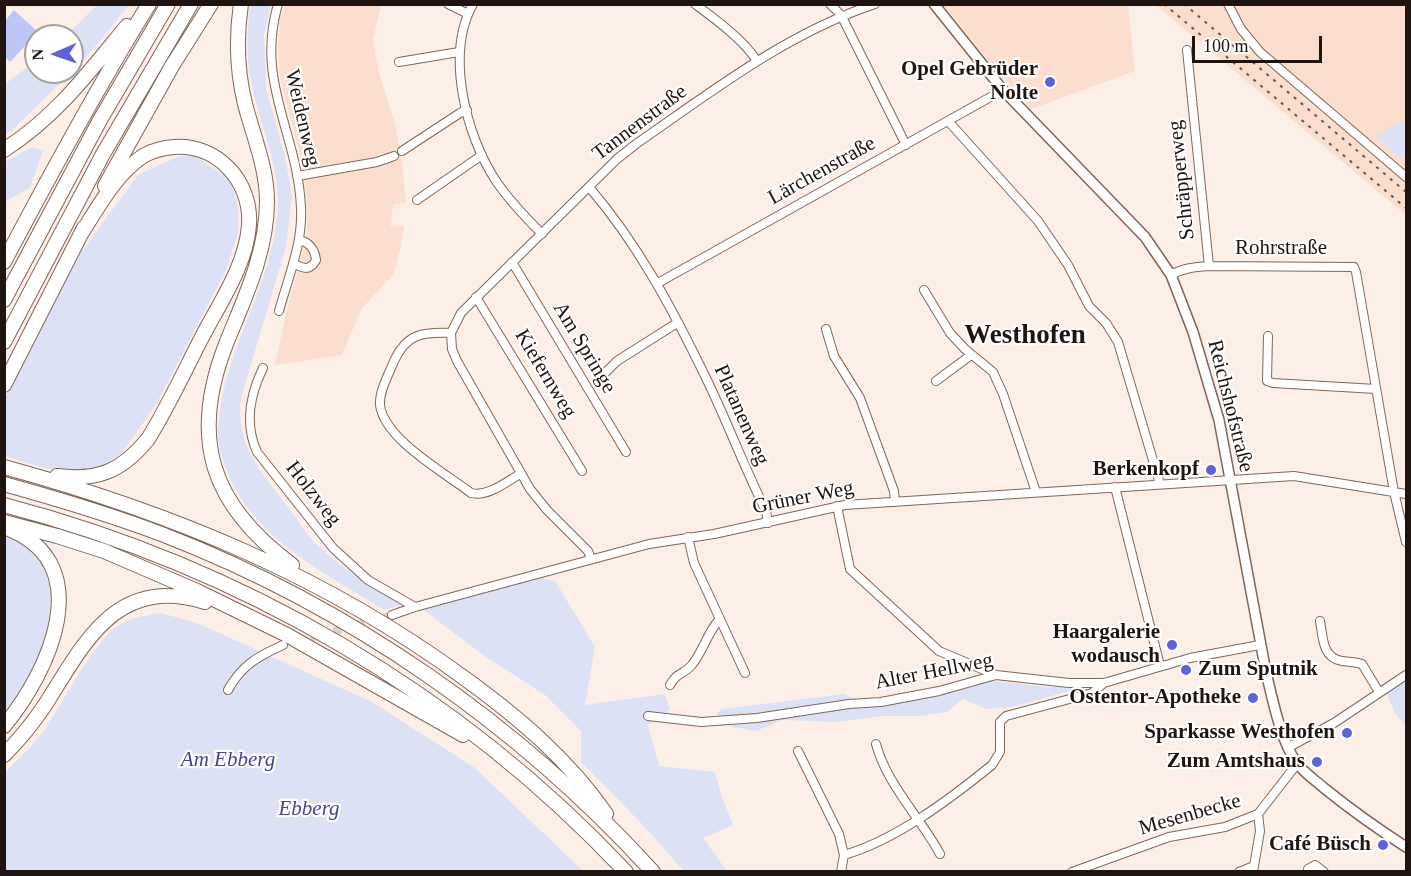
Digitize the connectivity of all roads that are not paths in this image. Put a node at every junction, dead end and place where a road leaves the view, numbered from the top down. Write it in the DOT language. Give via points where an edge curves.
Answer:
graph roads {
  1 [pos="144,4"];
  2 [pos="149,4"];
  3 [pos="168,4"];
  4 [pos="191,4"];
  5 [pos="211,4"];
  6 [pos="241,4"];
  7 [pos="278,4"];
  8 [pos="448,4"];
  9 [pos="473,4"];
  10 [pos="695,4"];
  11 [pos="830,4"];
  12 [pos="875,4"];
  13 [pos="934,4"];
  14 [pos="1228,4"];
  15 [pos="468,14"];
  16 [pos="841,15"];
  17 [pos="1186,50"];
  18 [pos="459,52"];
  19 [pos="757,61"];
  20 [pos="399,62"];
  21 [pos="1004,90"];
  22 [pos="467,110"];
  23 [pos="949,122"];
  24 [pos="906,145"];
  25 [pos="4,150"];
  26 [pos="482,155"];
  27 [pos="297,176"];
  28 [pos="1407,177"];
  29 [pos="589,187"];
  30 [pos="417,200"];
  31 [pos="81,234"];
  32 [pos="542,234"];
  33 [pos="299,240"];
  34 [pos="4,262"];
  35 [pos="512,262"];
  36 [pos="293,263"];
  37 [pos="1209,266"];
  38 [pos="1171,275"];
  39 [pos="658,283"];
  40 [pos="924,290"];
  41 [pos="476,297"];
  42 [pos="4,300"];
  43 [pos="279,311"];
  44 [pos="677,323"];
  45 [pos="826,329"];
  46 [pos="451,333"];
  47 [pos="1268,336"];
  48 [pos="4,342"];
  49 [pos="971,355"];
  50 [pos="263,368"];
  51 [pos="601,377"];
  52 [pos="936,381"];
  53 [pos="4,385"];
  54 [pos="1376,389"];
  55 [pos="626,452"];
  56 [pos="10,469"];
  57 [pos="582,471"];
  58 [pos="520,474"];
  59 [pos="1231,479"];
  60 [pos="4,484"];
  61 [pos="1160,484"];
  62 [pos="1115,487"];
  63 [pos="1036,492"];
  64 [pos="1394,492"];
  65 [pos="1407,494"];
  66 [pos="895,502"];
  67 [pos="4,505"];
  68 [pos="837,506"];
  69 [pos="4,522"];
  70 [pos="768,523"];
  71 [pos="4,527"];
  72 [pos="688,537"];
  73 [pos="1407,542"];
  74 [pos="591,559"];
  75 [pos="322,588"];
  76 [pos="414,607"];
  77 [pos="392,615"];
  78 [pos="250,617"];
  79 [pos="719,620"];
  80 [pos="1320,621"];
  81 [pos="283,645"];
  82 [pos="1260,645"];
  83 [pos="1160,666"];
  84 [pos="745,673"];
  85 [pos="996,675"];
  86 [pos="1407,675"];
  87 [pos="1104,683"];
  88 [pos="670,685"];
  89 [pos="228,690"];
  90 [pos="1379,692"];
  91 [pos="648,716"];
  92 [pos="4,726"];
  93 [pos="876,744"];
  94 [pos="1289,747"];
  95 [pos="798,751"];
  96 [pos="4,755"];
  97 [pos="503,757"];
  98 [pos="1297,764"];
  99 [pos="1258,814"];
  100 [pos="918,819"];
  101 [pos="618,834"];
  102 [pos="1407,847"];
  103 [pos="940,854"];
  104 [pos="844,855"];
  105 [pos="1254,868"];
  106 [pos="1308,869"];
  107 [pos="626,872"];
  108 [pos="653,872"];
  109 [pos="841,872"];
  110 [pos="1072,872"];
  111 [pos="1239,872"];
  112 [pos="1324,872"];
  1 -- 25 [label="highway" via="71,95"];
  2 -- 34 [label="highway" via="55,165"];
  3 -- 42 [label="highway" via="100,120"];
  4 -- 48 [label="highway" via="103,154"];
  5 -- 31 [label="highway" via="119,158"];
  6 -- 75 [label="highway" via="238,62 264,175 265,233 215,380 209,413 211,452 223,490 247,526"];
  7 -- 27 [label="street, Weidenweg" via="270,47 271,72"];
  8 -- 15 [label="street"];
  9 -- 15 [label="street"];
  10 -- 19 [label="street"];
  11 -- 16 [label="street"];
  12 -- 16 [label="street, Tannenstraße"];
  13 -- 21 [label="street, Reichshofstraße"];
  14 -- 28 [label="street" via="1241,29 1260,52"];
  15 -- 18 [label="street"];
  16 -- 19 [label="street, Tannenstraße"];
  16 -- 24 [label="street"];
  17 -- 37 [label="street, Schräpperweg"];
  18 -- 20 [label="street"];
  18 -- 22 [label="street"];
  19 -- 29 [label="street, Tannenstraße" via="636,144"];
  21 -- 23 [label="street, Lärchenstraße"];
  21 -- 38 [label="street, Reichshofstraße" via="1136,226"];
  22 -- 26 [label="street"];
  22 -- 27 [label="street" via="377,162"];
  23 -- 24 [label="street, Lärchenstraße"];
  23 -- 61 [label="street" via="1038,221 1068,265 1089,306 1118,342"];
  24 -- 39 [label="street, Lärchenstraße"];
  26 -- 30 [label="street"];
  26 -- 32 [label="street" via="495,180"];
  27 -- 33 [label="street, Weidenweg" via="301,206"];
  29 -- 32 [label="street, Tannenstraße"];
  29 -- 39 [label="street, Platanenweg"];
  31 -- 53 [label="highway"];
  31 -- 56 [label="highway" via="125,172 150,152 169,148 198,149 224,163 239,182 249,213 248,235 237,269 157,424 138,451 120,466 91,477"];
  32 -- 35 [label="street, Tannenstraße"];
  33 -- 36 [label="street, Weidenweg"];
  33 -- 36 [label="street" via="308,244 316,260 305,268"];
  35 -- 41 [label="street, Tannenstraße"];
  35 -- 55 [label="street, Am Springe"];
  36 -- 43 [label="street, Weidenweg"];
  37 -- 38 [label="street, Schräpperweg"];
  37 -- 54 [label="street, Rohrstraße" via="1354,267"];
  38 -- 59 [label="street, Reichshofstraße" via="1213,398"];
  39 -- 44 [label="street, Platanenweg"];
  40 -- 49 [label="street" via="950,333"];
  41 -- 46 [label="street, Tannenstraße" via="461,313"];
  41 -- 57 [label="street, Kiefernweg"];
  44 -- 51 [label="street" via="617,361"];
  44 -- 70 [label="street, Platanenweg" via="706,378"];
  45 -- 66 [label="street" via="834,356 860,398"];
  46 -- 58 [label="street" via="457,361"];
  46 -- 58 [label="street" via="423,333 407,341 400,350 381,394 380,406 387,423 414,451 471,493 486,493"];
  47 -- 54 [label="street" via="1267,381"];
  49 -- 52 [label="street"];
  49 -- 63 [label="street" via="986,365 998,381"];
  50 -- 76 [label="street, Holzweg" via="255,385 249,418 257,452 333,548 368,580"];
  54 -- 64 [label="street"];
  56 -- 75 [label="highway" via="200,531"];
  58 -- 74 [label="street"];
  59 -- 61 [label="street, Grüner Weg"];
  59 -- 64 [label="street, Grüner Weg" via="1294,476"];
  59 -- 82 [label="street, Reichshofstraße"];
  60 -- 101 [label="highway" via="165,535 264,579 340,620 426,674 514,739"];
  61 -- 62 [label="street, Grüner Weg"];
  62 -- 63 [label="street, Grüner Weg"];
  62 -- 83 [label="street"];
  63 -- 66 [label="street, Grüner Weg"];
  64 -- 65 [label="street, Grüner Weg"];
  64 -- 73 [label="street"];
  66 -- 68 [label="street, Grüner Weg"];
  67 -- 97 [label="highway" via="108,536 256,598 391,674"];
  68 -- 70 [label="street, Grüner Weg"];
  68 -- 85 [label="street" via="850,569 939,651"];
  69 -- 78 [label="highway" via="57,536 152,570"];
  70 -- 72 [label="street, Grüner Weg"];
  71 -- 92 [label="highway" via="29,540 49,558 59,595 50,646 22,704"];
  72 -- 74 [label="street, Grüner Weg"];
  72 -- 79 [label="street" via="694,563"];
  74 -- 76 [label="street, Grüner Weg"];
  75 -- 101 [label="highway" via="444,663 513,713 593,795"];
  76 -- 77 [label="street, Grüner Weg"];
  78 -- 96 [label="highway" via="177,596 147,599 119,610 84,643 32,724"];
  78 -- 97 [label="highway"];
  79 -- 84 [label="street"];
  79 -- 88 [label="street" via="691,666 676,674"];
  80 -- 90 [label="street" via="1328,654 1335,660 1362,664"];
  81 -- 89 [label="street" via="246,665"];
  82 -- 83 [label="street, Alter Hellweg"];
  82 -- 94 [label="street, Reichshofstraße"];
  83 -- 87 [label="street, Alter Hellweg"];
  85 -- 87 [label="street, Alter Hellweg"];
  85 -- 91 [label="street, Alter Hellweg" via="881,702 757,718 701,722"];
  86 -- 90 [label="street"];
  87 -- 100 [label="street" via="1092,693 1006,716 1000,722 997,759"];
  90 -- 94 [label="street"];
  93 -- 100 [label="street"];
  94 -- 98 [label="street, Reichshofstraße"];
  95 -- 104 [label="street" via="840,834"];
  97 -- 107 [label="highway"];
  98 -- 99 [label="street, Mesenbecke"];
  98 -- 102 [label="street, Reichshofstraße"];
  99 -- 105 [label="street" via="1260,831"];
  99 -- 110 [label="street, Mesenbecke" via="1225,827 1169,837"];
  100 -- 103 [label="street"];
  100 -- 104 [label="street" via="886,839"];
  101 -- 108 [label="highway"];
  104 -- 109 [label="street"];
  105 -- 111 [label="street"];
  106 -- 112 [label="street" via="1315,865"];
}
